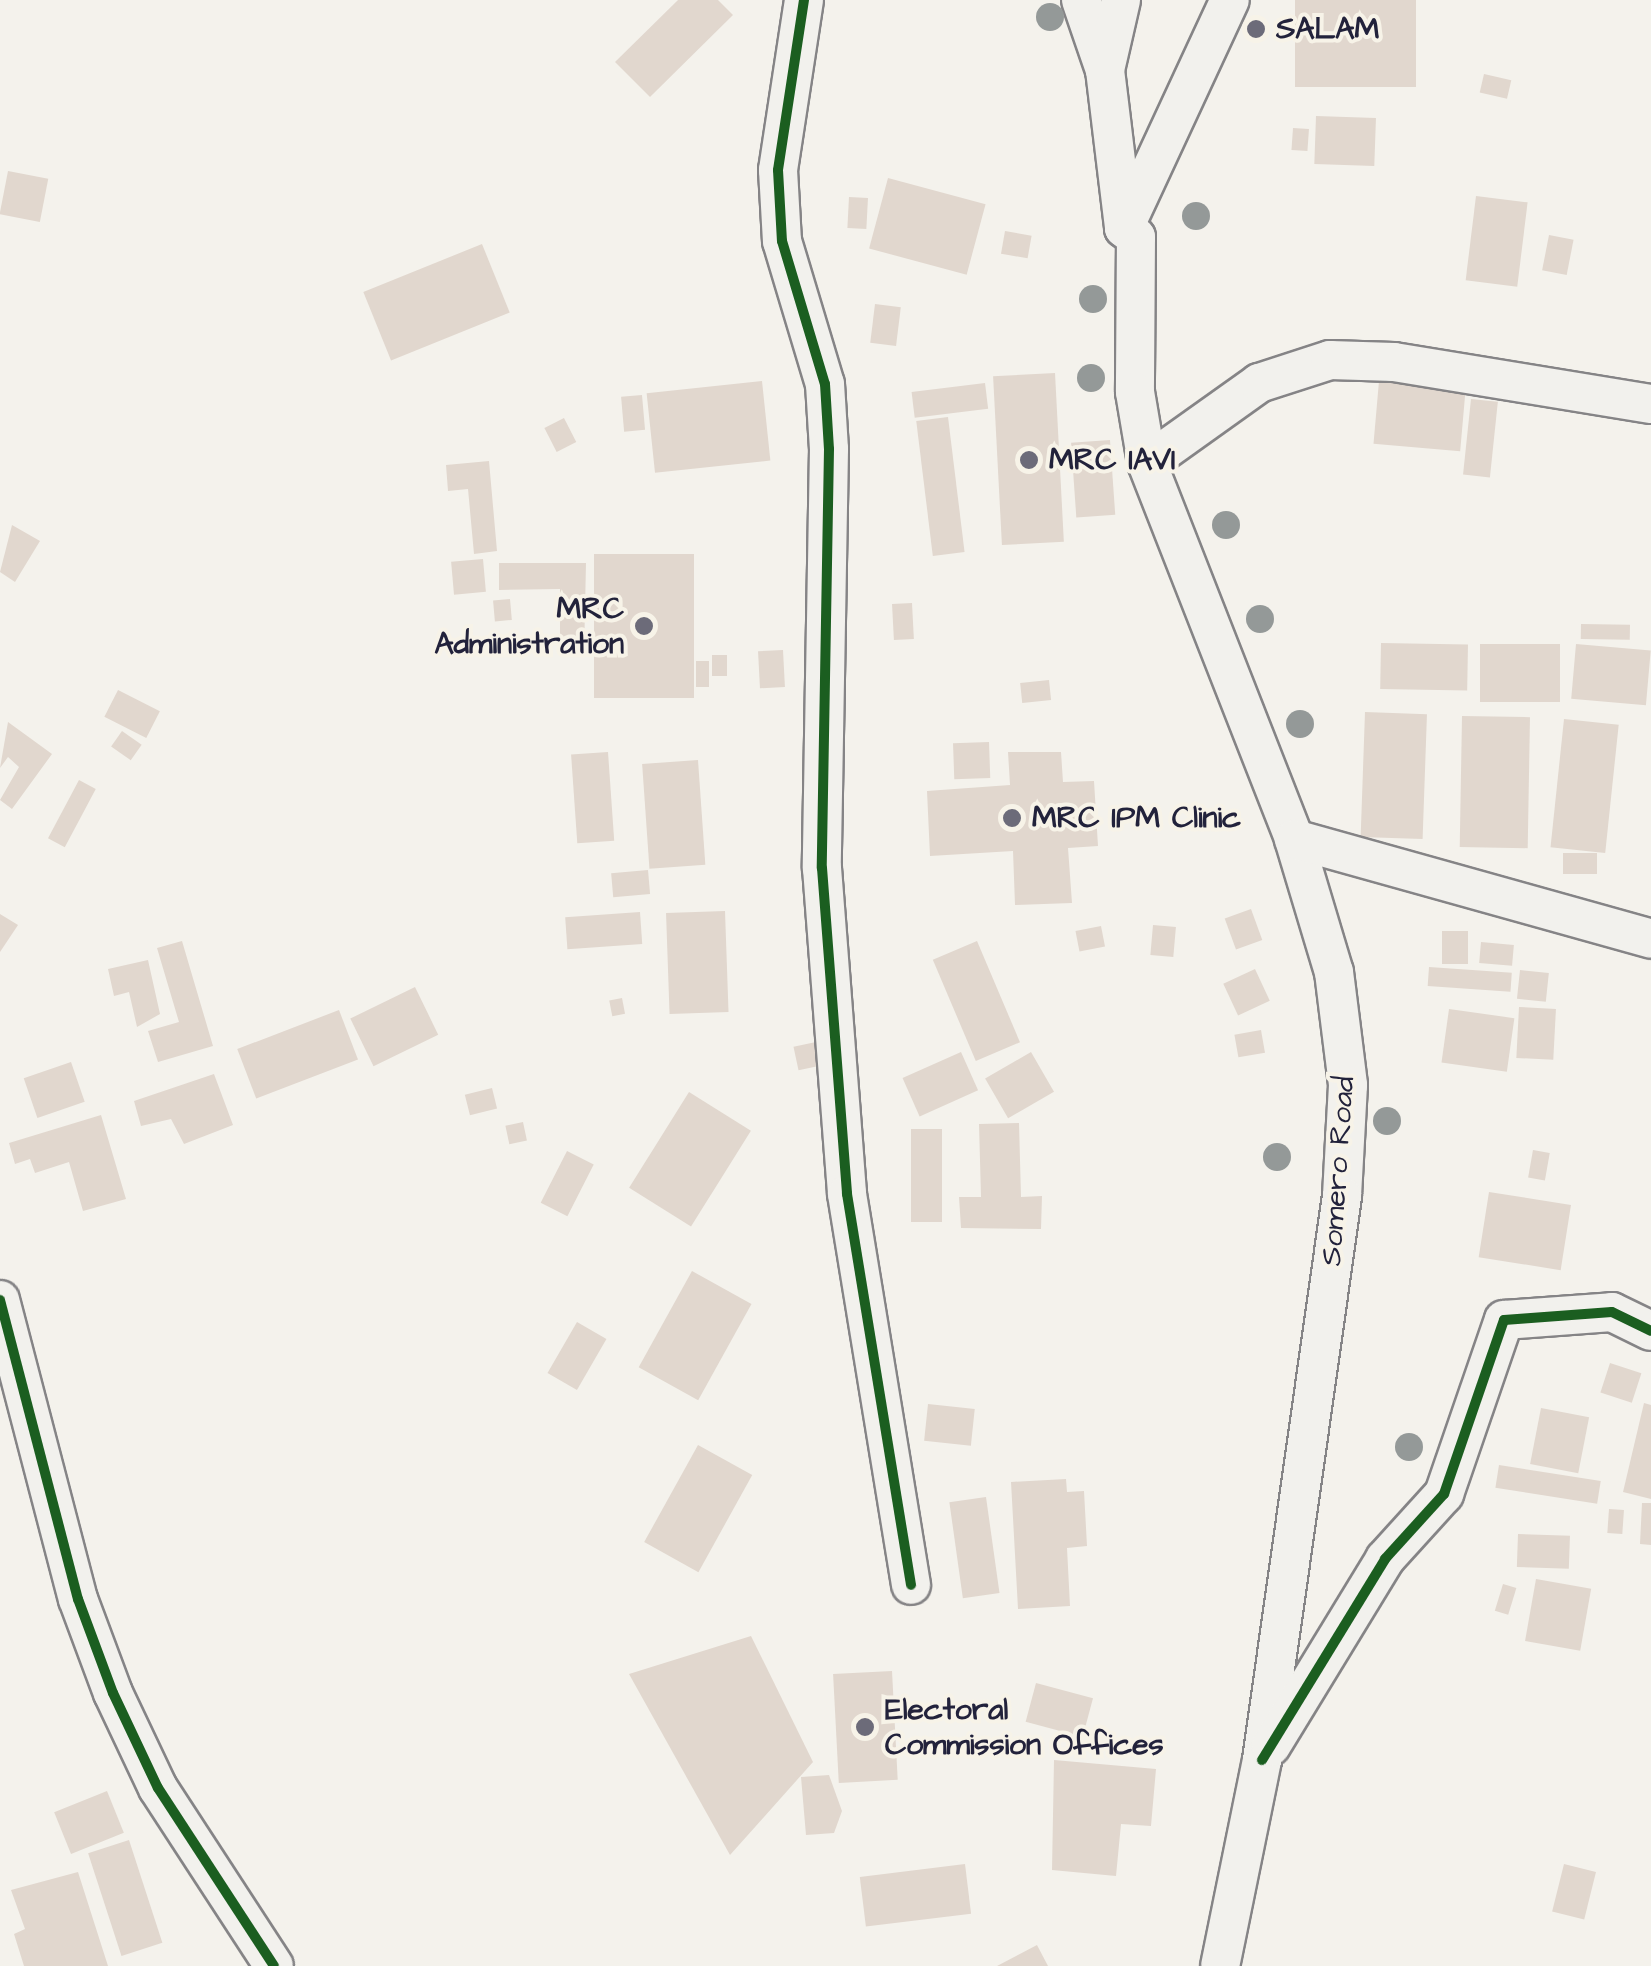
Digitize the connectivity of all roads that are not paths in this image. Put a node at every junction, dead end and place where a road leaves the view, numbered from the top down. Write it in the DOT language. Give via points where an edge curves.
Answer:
graph roads {
  1 [pos="804,0"];
  2 [pos="1081,0"];
  3 [pos="1121,0"];
  4 [pos="1230,0"];
  5 [pos="1105,70"];
  6 [pos="1124,228"];
  7 [pos="1651,404"];
  8 [pos="1147,463"];
  9 [pos="1294,838"];
  10 [pos="1651,939"];
  11 [pos="0,1300"];
  12 [pos="1651,1331"];
  13 [pos="911,1585"];
  14 [pos="1262,1760"];
  15 [pos="274,1966"];
  16 [pos="1220,1966"];
  1 -- 13 [label="street" via="778,170 782,241 825,384 832,600 822,868 846,1194"];
  2 -- 5 [label="street"];
  3 -- 5 [label="street"];
  4 -- 6 [label="street"];
  5 -- 6 [label="street"];
  6 -- 8 [label="street, Somero Road" via="1136,237 1136,392"];
  7 -- 8 [label="street" via="1394,362 1330,360 1259,383"];
  8 -- 9 [label="street, Somero Road"];
  9 -- 10 [label="street"];
  9 -- 14 [label="street, Somero Road" via="1334,972 1348,1085 1342,1196"];
  11 -- 15 [label="street" via="78,1599 113,1693 158,1788"];
  12 -- 14 [label="street" via="1612,1312 1504,1320 1444,1494 1384,1558"];
  14 -- 16 [label="street, Somero Road"];
}
